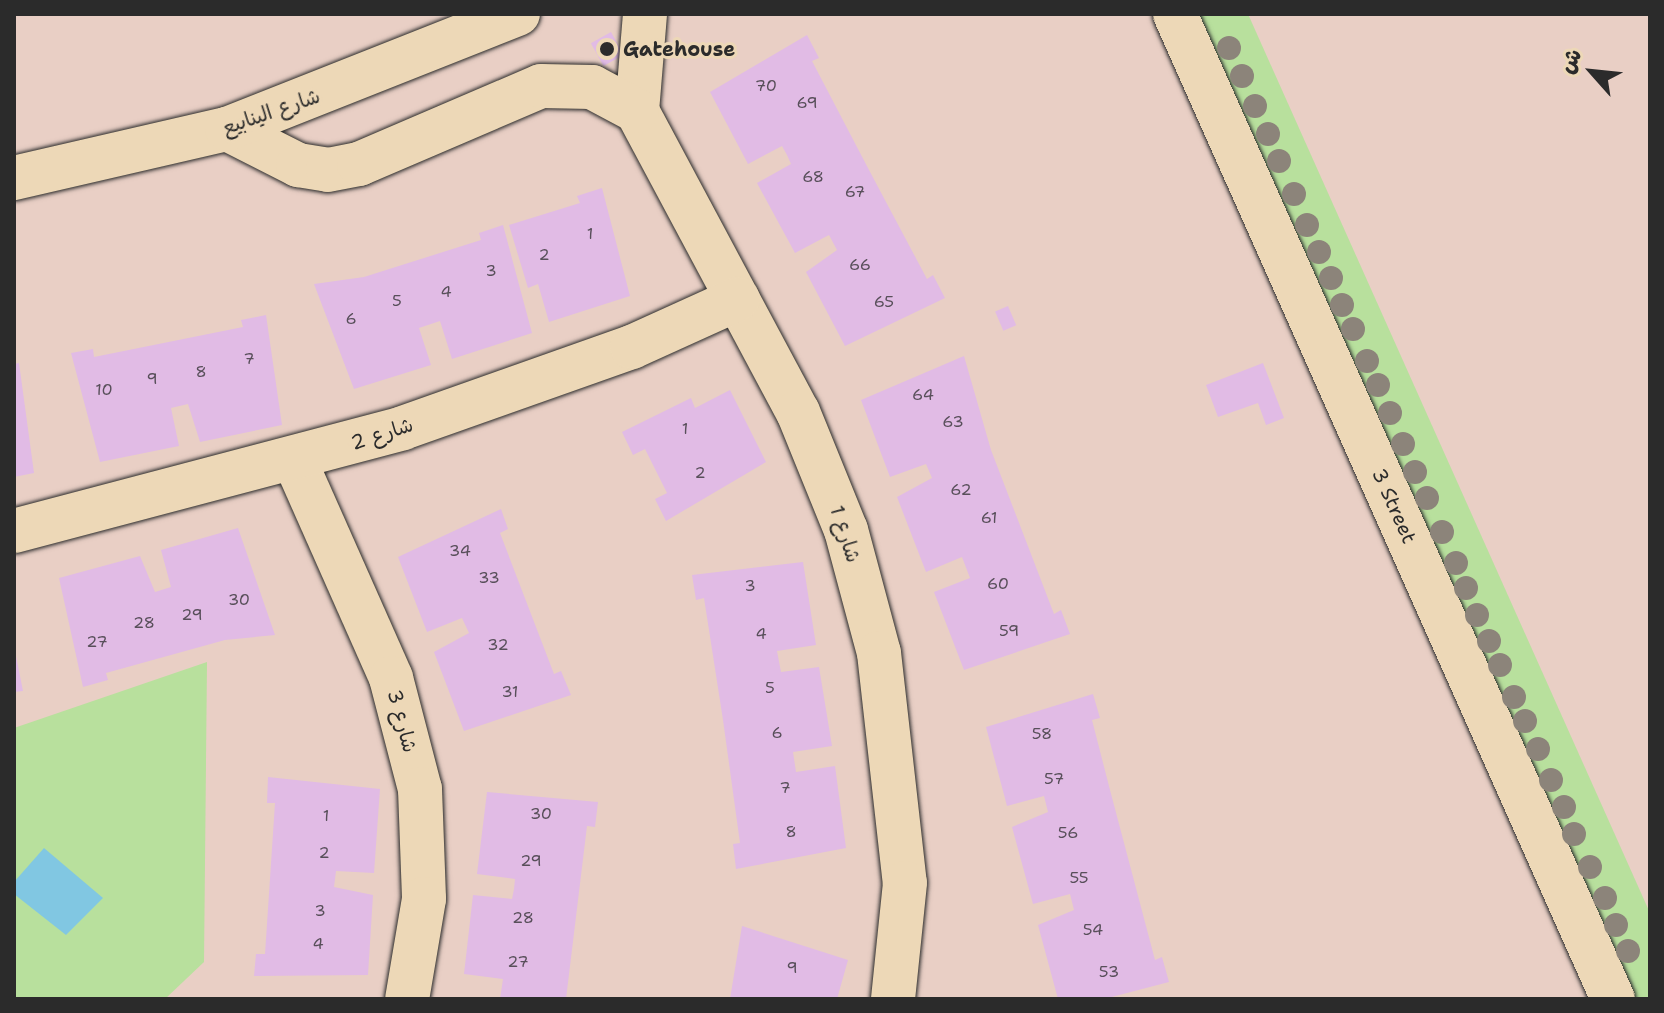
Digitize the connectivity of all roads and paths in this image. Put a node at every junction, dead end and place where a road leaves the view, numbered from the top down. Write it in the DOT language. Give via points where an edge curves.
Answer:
graph roads {
  1 [pos="518,14"];
  2 [pos="645,14"];
  3 [pos="1175,14"];
  4 [pos="637,111"];
  5 [pos="227,129"];
  6 [pos="14,178"];
  7 [pos="738,299"];
  8 [pos="295,461"];
  9 [pos="14,531"];
  10 [pos="407,999"];
  11 [pos="893,999"];
  12 [pos="1613,999"];
  1 -- 5 [label="street, شارع الينابيع"];
  2 -- 4 [label="street"];
  3 -- 12 [label="street, 3 Street"];
  4 -- 5 [label="street" via="592,87 541,86 359,164 328,170 298,165"];
  4 -- 7 [label="street, شارع 1"];
  5 -- 6 [label="street, شارع الينابيع"];
  7 -- 8 [label="street, شارع 2" via="632,347"];
  7 -- 11 [label="street, شارع 1" via="798,412 846,530 879,653 905,883"];
  8 -- 9 [label="street, شارع 2"];
  8 -- 10 [label="street, شارع 3" via="391,678 420,789 424,899"];
}
